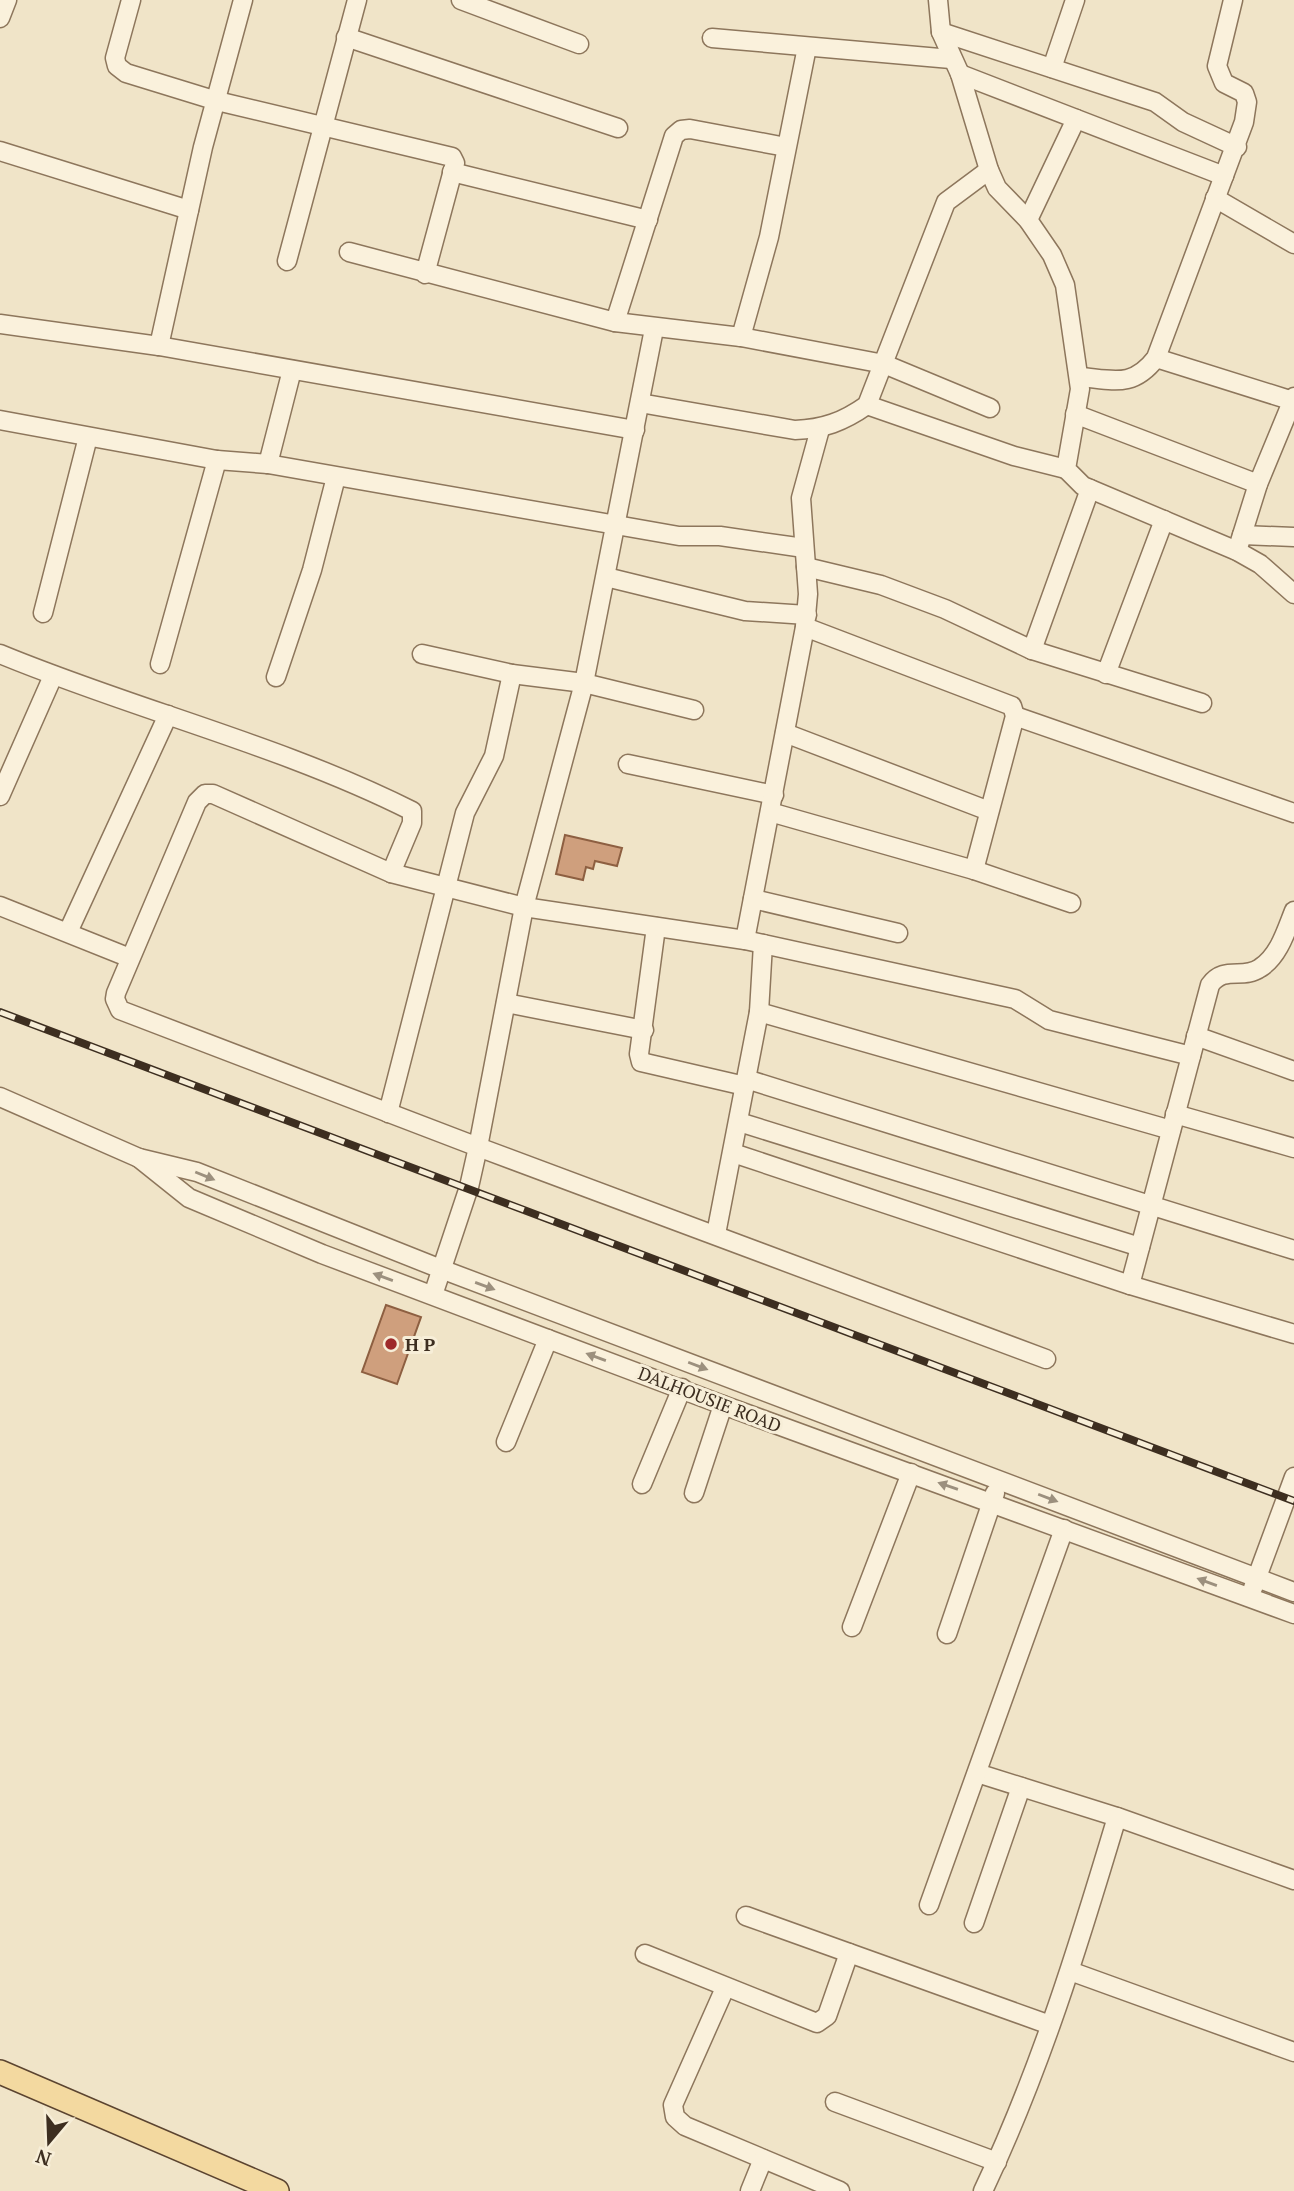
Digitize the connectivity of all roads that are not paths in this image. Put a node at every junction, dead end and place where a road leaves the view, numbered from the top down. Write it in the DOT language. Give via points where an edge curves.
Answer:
graph roads {
  1 [pos="7,0"];
  2 [pos="131,0"];
  3 [pos="243,0"];
  4 [pos="357,0"];
  5 [pos="461,0"];
  6 [pos="938,0"];
  7 [pos="1074,0"];
  8 [pos="1233,0"];
  9 [pos="0,18"];
  10 [pos="941,32"];
  11 [pos="346,37"];
  12 [pos="712,38"];
  13 [pos="579,44"];
  14 [pos="807,47"];
  15 [pos="956,67"];
  16 [pos="1052,68"];
  17 [pos="217,101"];
  18 [pos="1076,119"];
  19 [pos="324,125"];
  20 [pos="618,128"];
  21 [pos="1237,146"];
  22 [pos="786,147"];
  23 [pos="0,151"];
  24 [pos="989,170"];
  25 [pos="452,172"];
  26 [pos="1224,176"];
  27 [pos="1215,198"];
  28 [pos="189,210"];
  29 [pos="648,220"];
  30 [pos="1028,220"];
  31 [pos="1294,244"];
  32 [pos="349,252"];
  33 [pos="287,261"];
  34 [pos="425,274"];
  35 [pos="615,322"];
  36 [pos="0,324"];
  37 [pos="654,328"];
  38 [pos="741,337"];
  39 [pos="159,346"];
  40 [pos="1156,358"];
  41 [pos="884,364"];
  42 [pos="292,370"];
  43 [pos="1080,377"];
  44 [pos="1293,399"];
  45 [pos="640,403"];
  46 [pos="867,405"];
  47 [pos="990,408"];
  48 [pos="1075,414"];
  49 [pos="0,420"];
  50 [pos="820,429"];
  51 [pos="635,430"];
  52 [pos="88,437"];
  53 [pos="1287,438"];
  54 [pos="217,460"];
  55 [pos="268,464"];
  56 [pos="1066,469"];
  57 [pos="336,477"];
  58 [pos="1258,484"];
  59 [pos="1090,489"];
  60 [pos="1164,520"];
  61 [pos="617,526"];
  62 [pos="1294,537"];
  63 [pos="1240,543"];
  64 [pos="804,548"];
  65 [pos="806,567"];
  66 [pos="606,577"];
  67 [pos="1294,594"];
  68 [pos="43,613"];
  69 [pos="806,621"];
  70 [pos="1032,649"];
  71 [pos="0,654"];
  72 [pos="422,654"];
  73 [pos="160,664"];
  74 [pos="512,674"];
  75 [pos="1106,674"];
  76 [pos="53,676"];
  77 [pos="276,677"];
  78 [pos="584,683"];
  79 [pos="1202,703"];
  80 [pos="694,710"];
  81 [pos="168,715"];
  82 [pos="1015,716"];
  83 [pos="785,733"];
  84 [pos="628,764"];
  85 [pos="0,796"];
  86 [pos="772,803"];
  87 [pos="989,811"];
  88 [pos="1294,813"];
  89 [pos="974,870"];
  90 [pos="391,873"];
  91 [pos="445,885"];
  92 [pos="753,899"];
  93 [pos="1071,903"];
  94 [pos="0,906"];
  95 [pos="524,907"];
  96 [pos="1294,912"];
  97 [pos="656,927"];
  98 [pos="68,932"];
  99 [pos="898,933"];
  100 [pos="1289,937"];
  101 [pos="746,940"];
  102 [pos="764,944"];
  103 [pos="131,958"];
  104 [pos="506,1003"];
  105 [pos="759,1012"];
  106 [pos="644,1030"];
  107 [pos="1196,1036"];
  108 [pos="1191,1056"];
  109 [pos="1294,1071"];
  110 [pos="746,1082"];
  111 [pos="0,1097"];
  112 [pos="388,1113"];
  113 [pos="739,1122"];
  114 [pos="1173,1122"];
  115 [pos="478,1147"];
  116 [pos="1294,1148"];
  117 [pos="733,1153"];
  118 [pos="139,1158"];
  119 [pos="1151,1206"];
  120 [pos="716,1234"];
  121 [pos="1140,1247"];
  122 [pos="1294,1250"];
  123 [pos="441,1269"];
  124 [pos="1130,1285"];
  125 [pos="433,1295"];
  126 [pos="1294,1334"];
  127 [pos="548,1339"];
  128 [pos="1046,1359"];
  129 [pos="681,1388"];
  130 [pos="723,1405"];
  131 [pos="506,1442"];
  132 [pos="911,1473"];
  133 [pos="1294,1477"];
  134 [pos="999,1479"];
  135 [pos="642,1484"];
  136 [pos="694,1493"];
  137 [pos="992,1502"];
  138 [pos="1064,1529"];
  139 [pos="1256,1578"];
  140 [pos="1294,1592"];
  141 [pos="1250,1598"];
  142 [pos="1294,1614"];
  143 [pos="852,1627"];
  144 [pos="947,1634"];
  145 [pos="977,1773"];
  146 [pos="1021,1787"];
  147 [pos="1117,1817"];
  148 [pos="1294,1880"];
  149 [pos="929,1905"];
  150 [pos="746,1916"];
  151 [pos="974,1923"];
  152 [pos="849,1953"];
  153 [pos="645,1954"];
  154 [pos="1070,1971"];
  155 [pos="725,1988"];
  156 [pos="1050,2025"];
  157 [pos="1294,2052"];
  158 [pos="0,2072"];
  159 [pos="835,2102"];
  160 [pos="763,2158"];
  161 [pos="997,2162"];
  162 [pos="277,2191"];
  163 [pos="750,2191"];
  164 [pos="840,2191"];
  165 [pos="983,2191"];
  1 -- 9 [label="street"];
  2 -- 17 [label="street" via="117,47 117,66 126,73"];
  3 -- 17 [label="street"];
  4 -- 11 [label="street"];
  5 -- 13 [label="street"];
  6 -- 10 [label="street"];
  7 -- 16 [label="street"];
  8 -- 21 [label="street" via="1217,66 1219,76 1244,93 1247,103"];
  10 -- 15 [label="street"];
  10 -- 16 [label="street"];
  11 -- 19 [label="street"];
  11 -- 20 [label="street"];
  12 -- 14 [label="street"];
  14 -- 15 [label="street"];
  14 -- 22 [label="street"];
  15 -- 18 [label="street"];
  15 -- 24 [label="street"];
  16 -- 21 [label="street" via="1155,102 1183,122"];
  17 -- 19 [label="street"];
  17 -- 28 [label="street"];
  18 -- 26 [label="street"];
  18 -- 30 [label="street"];
  19 -- 25 [label="street" via="443,153 455,163"];
  19 -- 33 [label="street"];
  21 -- 26 [label="street"];
  22 -- 29 [label="street" via="681,130 674,136"];
  22 -- 38 [label="street" via="769,237"];
  23 -- 28 [label="street"];
  24 -- 30 [label="street" via="997,188"];
  24 -- 41 [label="street" via="946,202"];
  25 -- 29 [label="street"];
  25 -- 34 [label="street"];
  26 -- 27 [label="street"];
  27 -- 31 [label="street"];
  27 -- 40 [label="street"];
  28 -- 39 [label="street"];
  29 -- 35 [label="street"];
  30 -- 43 [label="street" via="1063,277"];
  32 -- 34 [label="street"];
  34 -- 35 [label="street"];
  35 -- 37 [label="street"];
  36 -- 39 [label="street"];
  37 -- 38 [label="street"];
  37 -- 45 [label="street"];
  38 -- 41 [label="street"];
  39 -- 42 [label="street"];
  40 -- 43 [label="street" via="1134,379"];
  40 -- 44 [label="street"];
  41 -- 46 [label="street"];
  41 -- 47 [label="street"];
  42 -- 51 [label="street"];
  42 -- 55 [label="street"];
  43 -- 48 [label="street"];
  44 -- 53 [label="street"];
  45 -- 50 [label="street" via="795,430"];
  45 -- 51 [label="street"];
  46 -- 50 [label="street"];
  46 -- 56 [label="street" via="1014,456"];
  48 -- 56 [label="street"];
  48 -- 58 [label="street"];
  49 -- 52 [label="street"];
  50 -- 64 [label="street" via="801,498"];
  51 -- 61 [label="street"];
  52 -- 54 [label="street"];
  52 -- 68 [label="street"];
  53 -- 58 [label="street"];
  54 -- 55 [label="street"];
  54 -- 73 [label="street"];
  55 -- 57 [label="street"];
  56 -- 59 [label="street"];
  57 -- 61 [label="street"];
  57 -- 77 [label="street" via="312,570"];
  58 -- 63 [label="street"];
  59 -- 60 [label="street"];
  59 -- 70 [label="street"];
  60 -- 63 [label="street"];
  60 -- 75 [label="street"];
  61 -- 64 [label="street"];
  61 -- 66 [label="street"];
  62 -- 63 [label="street"];
  63 -- 67 [label="street"];
  64 -- 65 [label="street"];
  65 -- 69 [label="street"];
  65 -- 70 [label="street" via="881,585"];
  66 -- 69 [label="street"];
  66 -- 78 [label="street"];
  69 -- 82 [label="street" via="1009,702"];
  69 -- 83 [label="street"];
  70 -- 75 [label="street"];
  71 -- 76 [label="street"];
  72 -- 74 [label="street"];
  74 -- 78 [label="street"];
  74 -- 91 [label="street" via="494,756 465,813"];
  75 -- 79 [label="street"];
  76 -- 81 [label="street"];
  76 -- 85 [label="street"];
  78 -- 80 [label="street"];
  78 -- 95 [label="street"];
  81 -- 90 [label="street" via="412,811 412,823"];
  81 -- 98 [label="street"];
  82 -- 87 [label="street"];
  82 -- 88 [label="street"];
  83 -- 86 [label="street"];
  83 -- 87 [label="street"];
  84 -- 86 [label="street"];
  86 -- 89 [label="street"];
  86 -- 92 [label="street"];
  87 -- 89 [label="street"];
  89 -- 93 [label="street"];
  90 -- 91 [label="street"];
  90 -- 103 [label="street" via="214,794 205,794 197,802"];
  91 -- 95 [label="street"];
  91 -- 112 [label="street"];
  92 -- 99 [label="street"];
  92 -- 101 [label="street"];
  94 -- 98 [label="street"];
  95 -- 97 [label="street"];
  95 -- 104 [label="street"];
  96 -- 100 [label="street"];
  97 -- 101 [label="street"];
  97 -- 106 [label="street"];
  98 -- 103 [label="street"];
  100 -- 107 [label="street" via="1261,968 1216,977"];
  101 -- 102 [label="street"];
  102 -- 105 [label="street"];
  102 -- 108 [label="street" via="1016,999 1049,1020"];
  103 -- 112 [label="street" via="115,999 120,1010"];
  104 -- 106 [label="street"];
  104 -- 115 [label="street"];
  105 -- 110 [label="street"];
  105 -- 114 [label="street"];
  106 -- 110 [label="street" via="639,1054 645,1064"];
  107 -- 108 [label="street"];
  107 -- 109 [label="street"];
  108 -- 114 [label="street"];
  110 -- 113 [label="street"];
  110 -- 119 [label="street"];
  111 -- 118 [label="street, DALHOUSIE ROAD"];
  112 -- 115 [label="street"];
  113 -- 117 [label="street"];
  113 -- 121 [label="street"];
  114 -- 116 [label="street"];
  114 -- 119 [label="street"];
  115 -- 120 [label="street"];
  115 -- 123 [label="street"];
  117 -- 120 [label="street"];
  117 -- 124 [label="street"];
  118 -- 123 [label="street, DALHOUSIE ROAD, one-way" via="197,1172"];
  125 -- 118 [label="street, DALHOUSIE ROAD, one-way" via="189,1198"];
  119 -- 121 [label="street"];
  119 -- 122 [label="street"];
  120 -- 128 [label="street"];
  121 -- 124 [label="street"];
  123 -- 125 [label="street"];
  123 -- 134 [label="street, DALHOUSIE ROAD, one-way"];
  124 -- 126 [label="street"];
  125 -- 127 [label="street, DALHOUSIE ROAD"];
  129 -- 127 [label="street, DALHOUSIE ROAD, one-way"];
  127 -- 131 [label="street"];
  129 -- 130 [label="street, DALHOUSIE ROAD"];
  129 -- 135 [label="street"];
  130 -- 132 [label="street, DALHOUSIE ROAD"];
  130 -- 136 [label="street"];
  137 -- 132 [label="street, DALHOUSIE ROAD, one-way"];
  132 -- 143 [label="street"];
  133 -- 139 [label="street"];
  134 -- 137 [label="street"];
  134 -- 139 [label="street, DALHOUSIE ROAD, one-way"];
  137 -- 138 [label="street, DALHOUSIE ROAD"];
  137 -- 144 [label="street"];
  141 -- 138 [label="street, DALHOUSIE ROAD, one-way"];
  138 -- 145 [label="street"];
  139 -- 140 [label="street, DALHOUSIE ROAD"];
  139 -- 141 [label="street"];
  141 -- 142 [label="street, DALHOUSIE ROAD"];
  145 -- 146 [label="street"];
  145 -- 149 [label="street"];
  146 -- 147 [label="street"];
  146 -- 151 [label="street"];
  147 -- 148 [label="street"];
  147 -- 154 [label="street"];
  150 -- 152 [label="street"];
  152 -- 155 [label="street" via="821,2023"];
  152 -- 156 [label="street"];
  153 -- 155 [label="street"];
  154 -- 156 [label="street"];
  154 -- 157 [label="street"];
  155 -- 160 [label="street" via="673,2111 685,2126"];
  156 -- 161 [label="street"];
  158 -- 162 [label="main road"];
  159 -- 161 [label="street"];
  160 -- 163 [label="street"];
  160 -- 164 [label="street"];
  161 -- 165 [label="street"];
}
